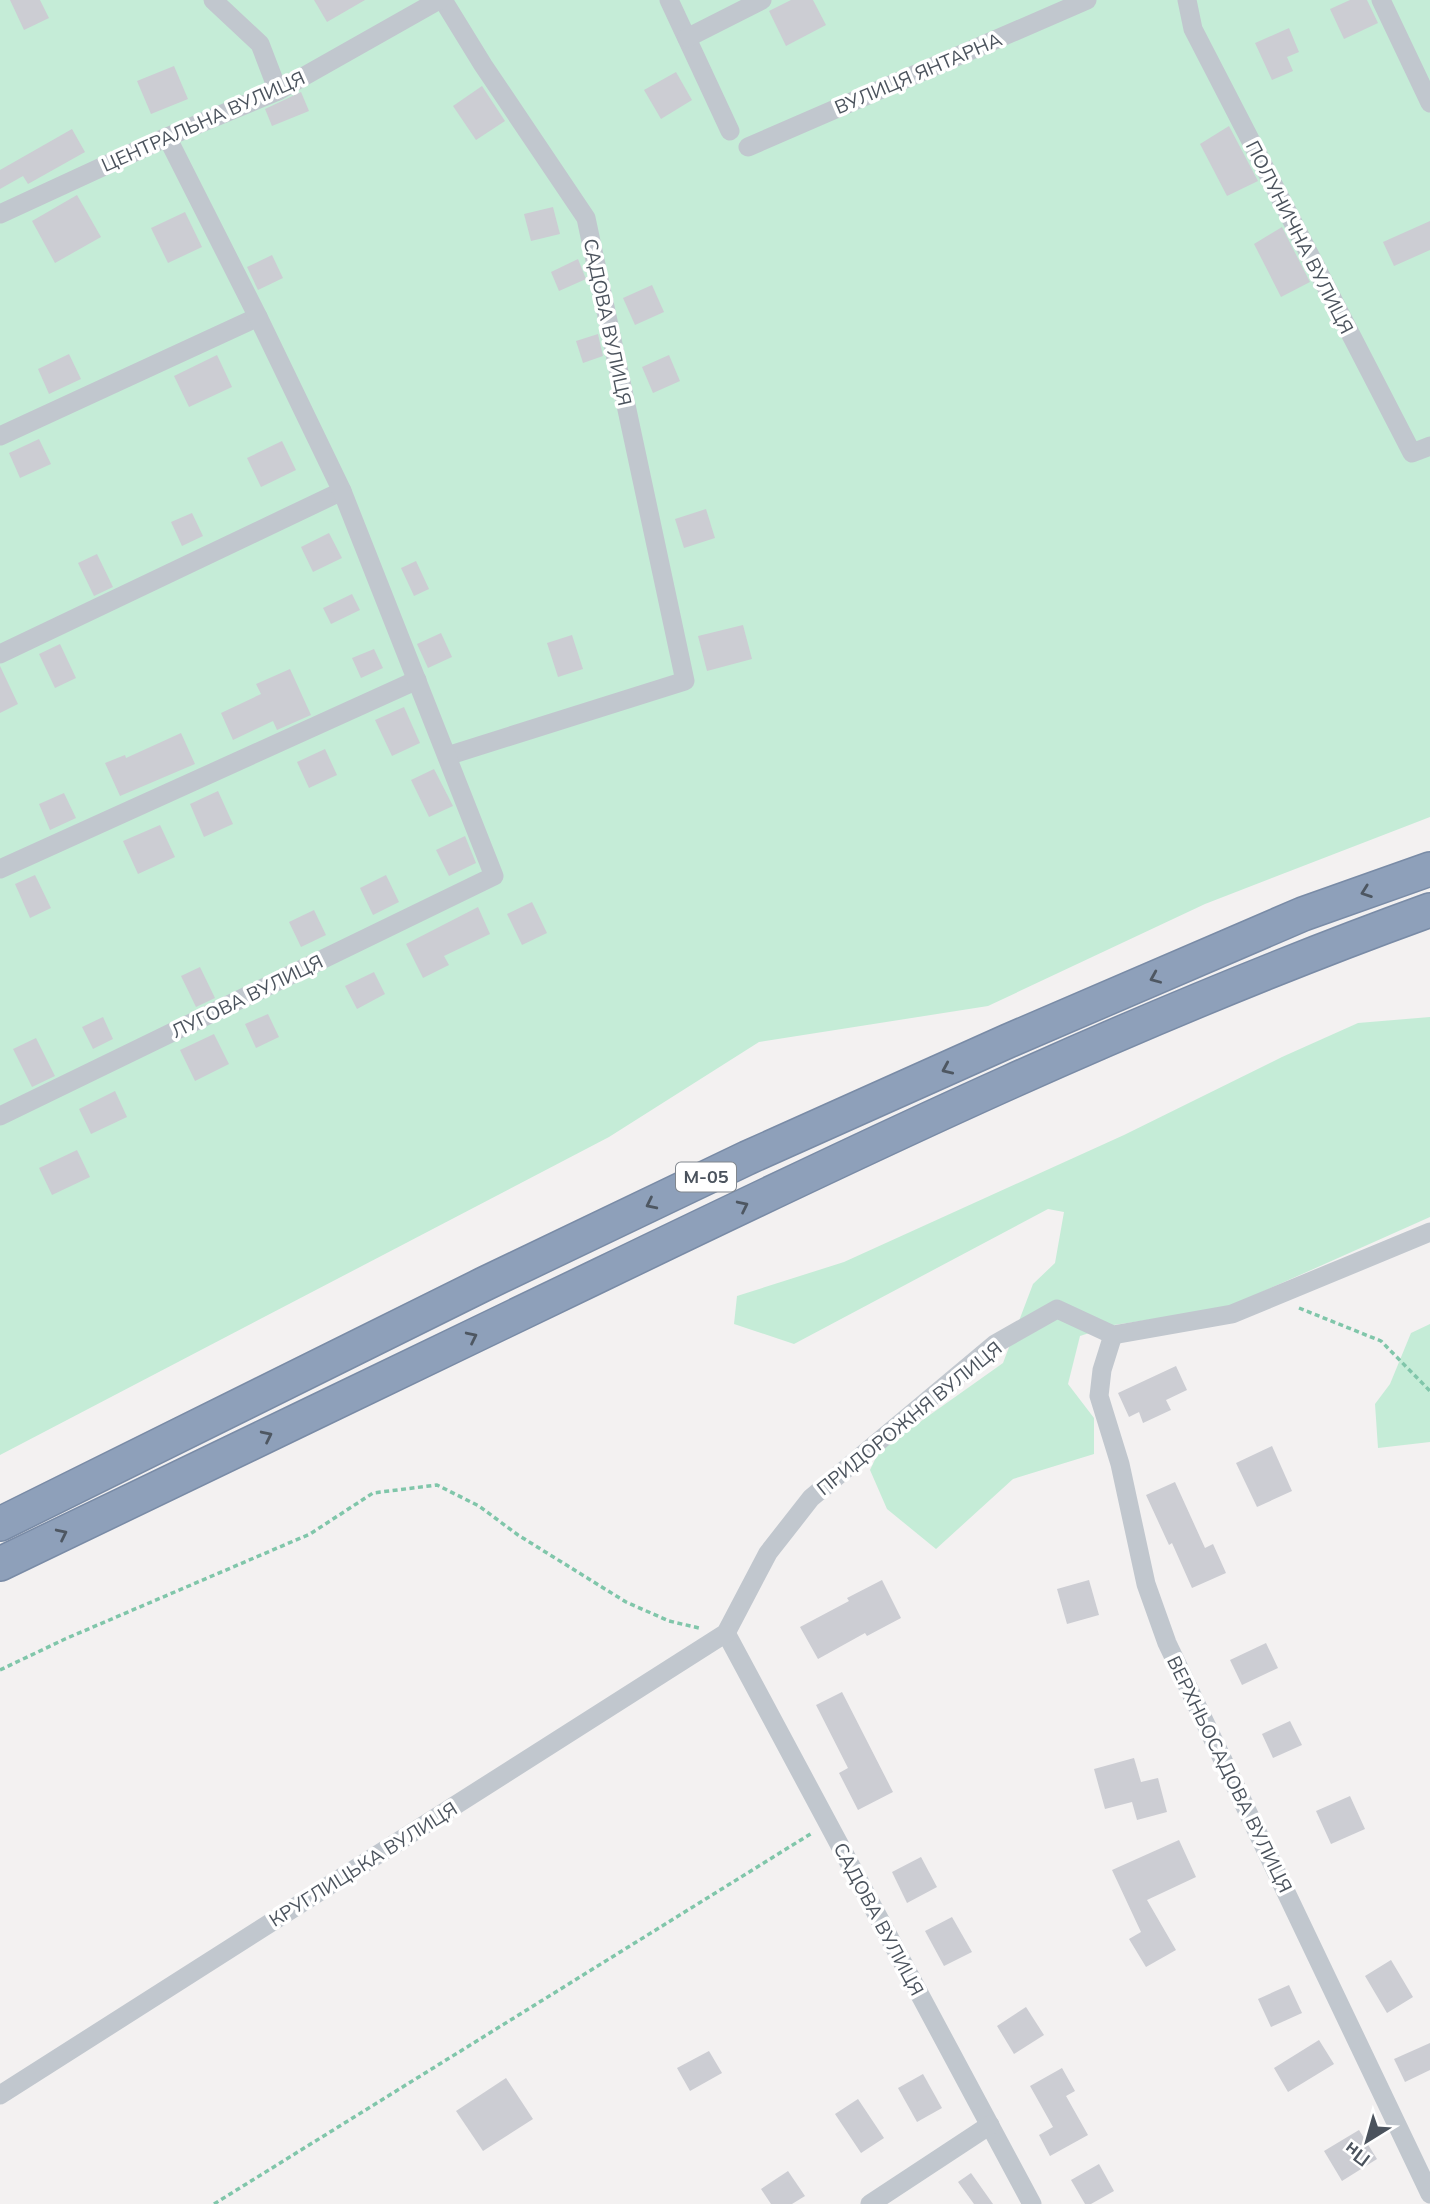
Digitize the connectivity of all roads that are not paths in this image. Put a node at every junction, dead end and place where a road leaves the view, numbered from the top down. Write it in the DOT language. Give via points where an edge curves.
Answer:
graph roads {
  1 [pos="213,0"];
  2 [pos="441,0"];
  3 [pos="669,0"];
  4 [pos="762,0"];
  5 [pos="1087,0"];
  6 [pos="1185,0"];
  7 [pos="1381,0"];
  8 [pos="687,38"];
  9 [pos="278,91"];
  10 [pos="1430,103"];
  11 [pos="730,131"];
  12 [pos="167,137"];
  13 [pos="748,146"];
  14 [pos="0,214"];
  15 [pos="258,317"];
  16 [pos="0,436"];
  17 [pos="1430,446"];
  18 [pos="342,491"];
  19 [pos="0,654"];
  20 [pos="417,680"];
  21 [pos="447,756"];
  22 [pos="0,869"];
  23 [pos="1430,869"];
  24 [pos="1430,910"];
  25 [pos="0,1116"];
  26 [pos="1430,1232"];
  27 [pos="1114,1335"];
  28 [pos="0,1524"];
  29 [pos="0,1564"];
  30 [pos="726,1633"];
  31 [pos="0,2095"];
  32 [pos="990,2125"];
  33 [pos="1430,2194"];
  34 [pos="870,2204"];
  35 [pos="1032,2204"];
  1 -- 9 [label="street" via="260,44"];
  2 -- 9 [label="street, ЦЕНТРАЛЬНА ВУЛИЦЯ"];
  2 -- 21 [label="street, САДОВА ВУЛИЦЯ" via="586,218 685,681"];
  3 -- 8 [label="street"];
  4 -- 8 [label="street"];
  5 -- 13 [label="street, ВУЛИЦЯ ЯНТАРНА"];
  6 -- 17 [label="street, ПОЛУНИЧНА ВУЛИЦЯ" via="1193,29 1412,453"];
  7 -- 10 [label="street"];
  8 -- 11 [label="street"];
  9 -- 12 [label="street, ЦЕНТРАЛЬНА ВУЛИЦЯ"];
  12 -- 14 [label="street, ЦЕНТРАЛЬНА ВУЛИЦЯ"];
  12 -- 15 [label="street"];
  15 -- 16 [label="street"];
  15 -- 18 [label="street"];
  18 -- 19 [label="street"];
  18 -- 20 [label="street"];
  20 -- 21 [label="street"];
  20 -- 22 [label="street"];
  21 -- 25 [label="street, ЛУГОВА ВУЛИЦЯ" via="494,876"];
  23 -- 28 [label="highway, М-05, one-way" via="1303,914 747,1158"];
  29 -- 24 [label="highway, М-05, one-way" via="772,1192 1027,1075 1318,950"];
  26 -- 27 [label="street" via="1232,1314"];
  27 -- 30 [label="street, ПРИДОРОЖНЯ ВУЛИЦЯ" via="1057,1309 995,1344 811,1498 768,1553"];
  27 -- 33 [label="street, ВЕРХНЬОСАДОВА ВУЛИЦЯ" via="1099,1396 1120,1464 1146,1584 1163,1631"];
  30 -- 31 [label="street, КРУГЛИЦЬКА ВУЛИЦЯ"];
  30 -- 32 [label="street, САДОВА ВУЛИЦЯ"];
  32 -- 34 [label="street"];
  32 -- 35 [label="street, САДОВА ВУЛИЦЯ"];
}
